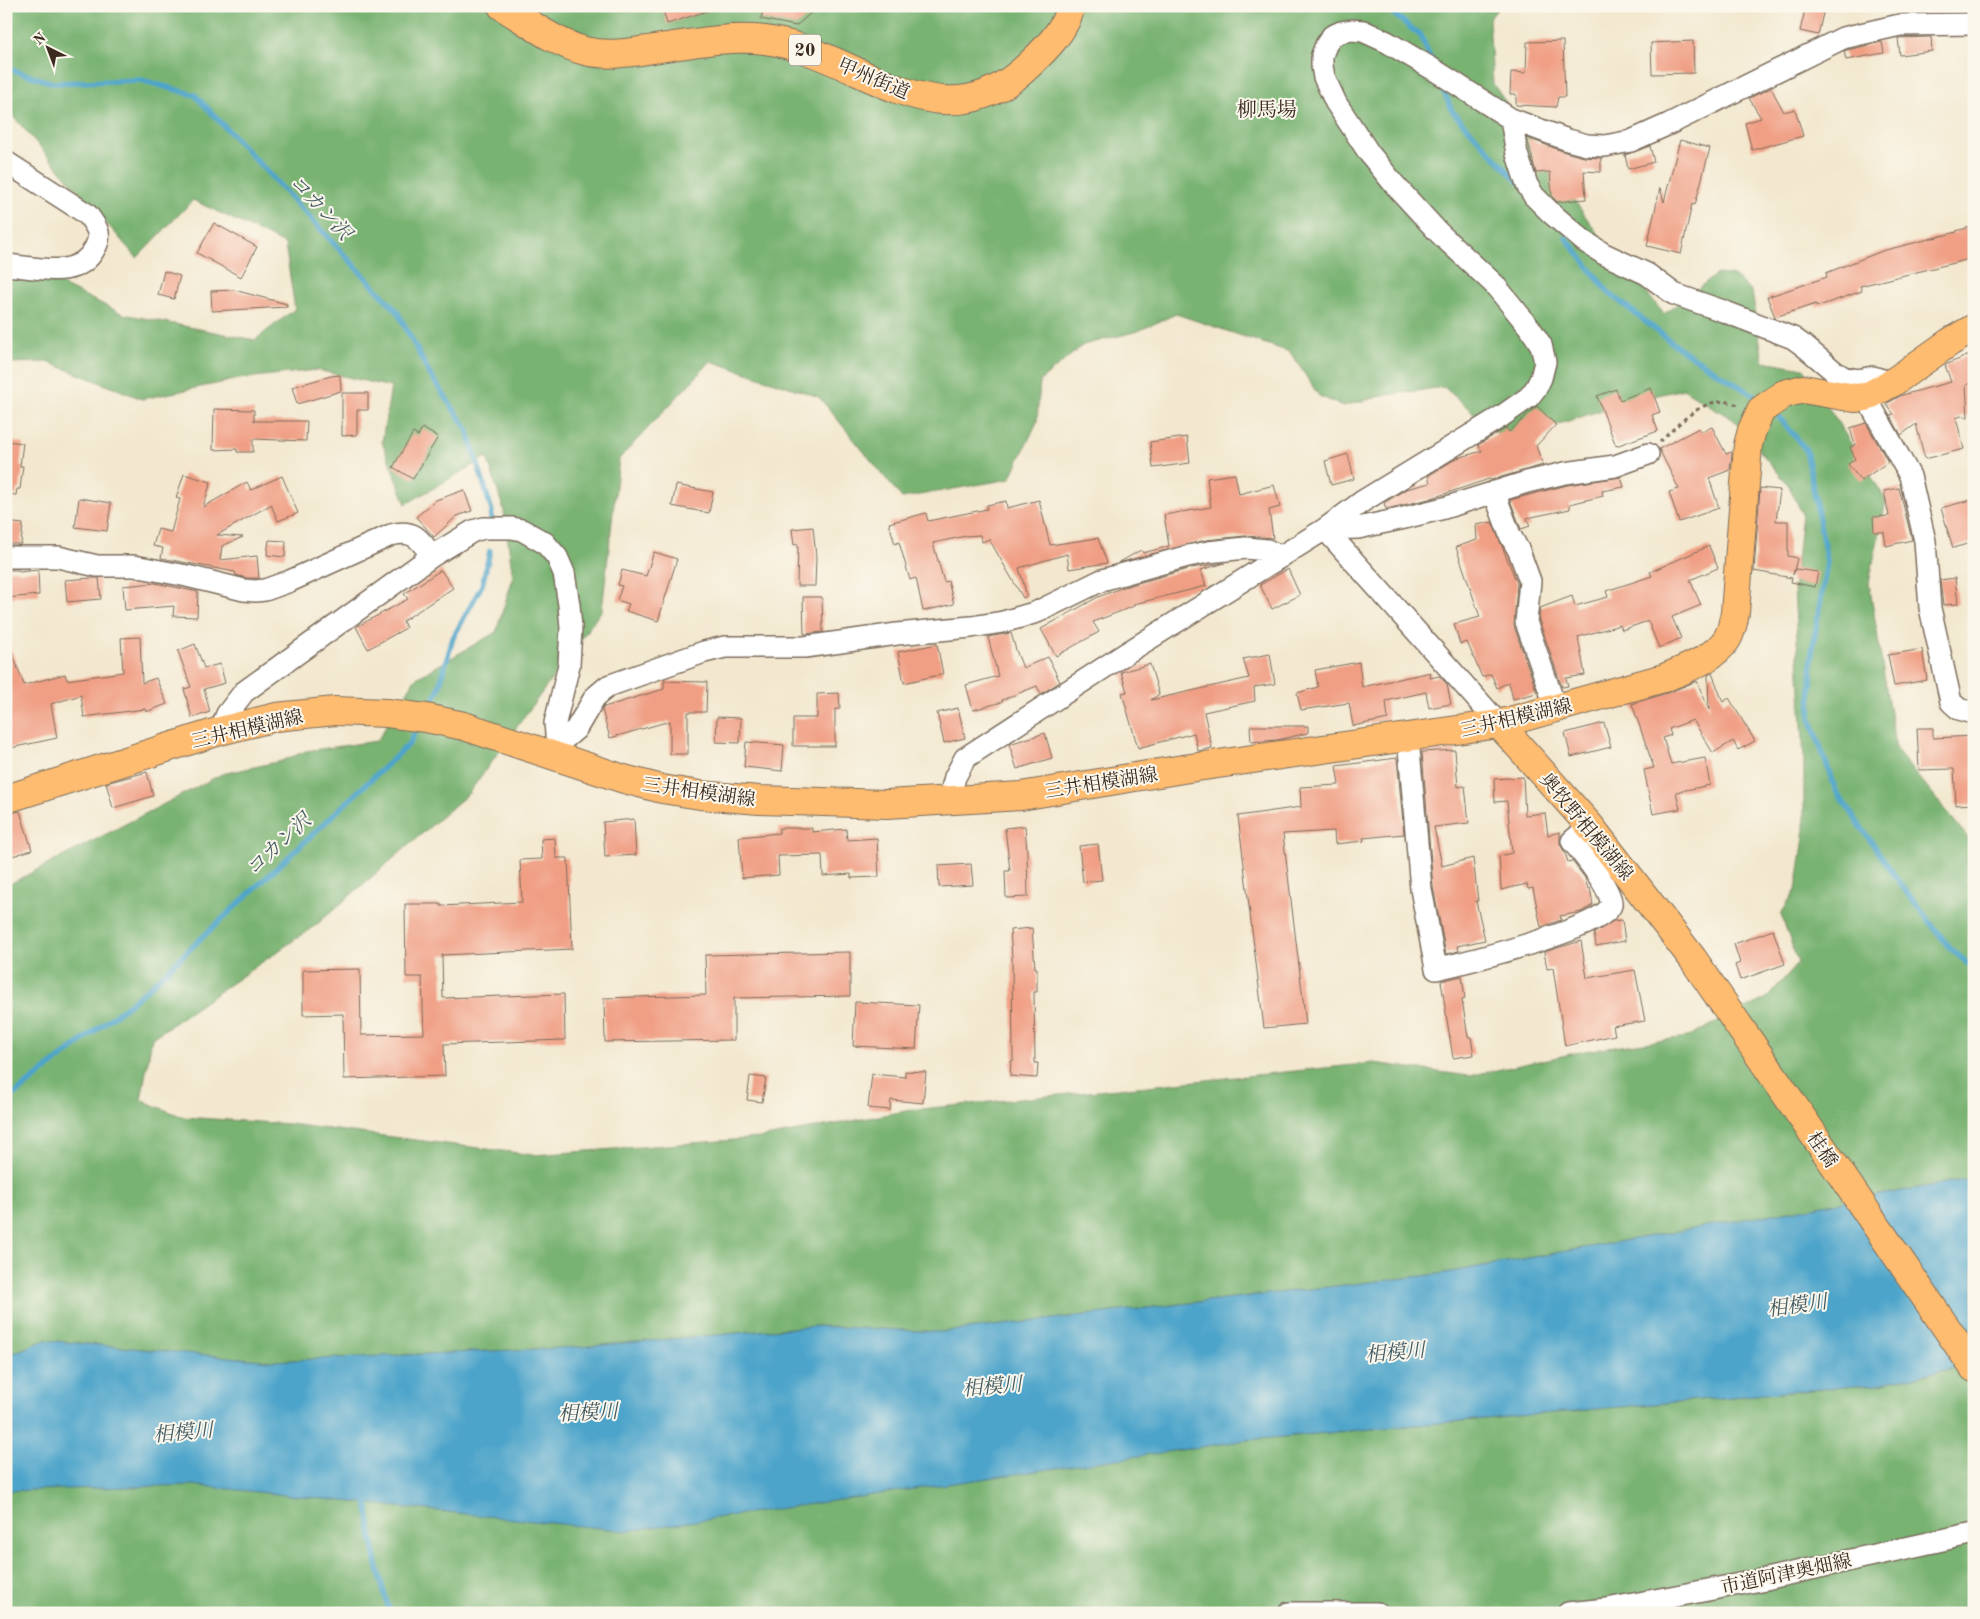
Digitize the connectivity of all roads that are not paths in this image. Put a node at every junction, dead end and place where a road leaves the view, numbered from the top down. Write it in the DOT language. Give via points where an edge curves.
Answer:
graph roads {
  1 [pos="502,6"];
  2 [pos="1071,6"];
  3 [pos="1974,24"];
  4 [pos="1511,119"];
  5 [pos="6,162"];
  6 [pos="6,265"];
  7 [pos="1974,328"];
  8 [pos="1892,383"];
  9 [pos="1866,397"];
  10 [pos="1648,454"];
  11 [pos="1494,492"];
  12 [pos="1325,529"];
  13 [pos="432,556"];
  14 [pos="6,557"];
  15 [pos="1281,557"];
  16 [pos="1556,709"];
  17 [pos="1974,713"];
  18 [pos="1499,724"];
  19 [pos="220,731"];
  20 [pos="1408,737"];
  21 [pos="556,750"];
  22 [pos="6,799"];
  23 [pos="949,800"];
  24 [pos="1590,826"];
  25 [pos="1672,930"];
  26 [pos="1974,1368"];
  27 [pos="1974,1533"];
  28 [pos="1290,1613"];
  29 [pos="1377,1613"];
  30 [pos="1568,1613"];
  1 -- 2 [label="main road, 甲州街道 / 20" via="548,34 585,51 616,55 712,40 765,40 795,46 908,94 940,101 964,100 1008,82 1058,33"];
  3 -- 4 [label="street" via="1900,25 1843,38 1631,141 1605,146 1587,145"];
  4 -- 8 [label="street" via="1527,185 1551,213 1584,241 1647,274 1674,294 1792,338 1843,377 1858,380 1873,377"];
  4 -- 12 [label="street" via="1436,71 1363,31 1341,32 1332,36 1326,45 1322,55 1324,77 1357,137 1439,233 1509,301 1542,345 1545,362 1541,378 1529,397"];
  5 -- 6 [label="street" via="87,214 96,225 100,240 87,260 67,270"];
  7 -- 8 [label="main road"];
  8 -- 9 [label="main road"];
  9 -- 16 [label="main road, 三井相模湖線" via="1802,389 1771,402 1761,410 1748,445 1735,613 1727,639 1710,655 1664,678"];
  9 -- 17 [label="street" via="1910,476 1925,541 1930,608 1951,702 1959,709"];
  10 -- 11 [label="street" via="1615,466 1565,472"];
  11 -- 12 [label="street" via="1400,519 1358,528"];
  11 -- 16 [label="street" via="1530,581 1526,622"];
  12 -- 15 [label="street"];
  12 -- 18 [label="street"];
  13 -- 14 [label="street" via="412,534 402,532 290,581 255,591 134,566 97,566 58,557"];
  13 -- 19 [label="street" via="244,692"];
  13 -- 21 [label="street" via="473,531 512,528 536,537 557,557 564,573 571,628 569,665 555,723"];
  15 -- 21 [label="street" via="1267,550 1246,548 1188,556 1102,580 1037,612 1003,622 805,647 725,647 704,652 608,686 595,697 576,729"];
  15 -- 23 [label="street" via="965,758 955,777"];
  16 -- 18 [label="main road, 三井相模湖線"];
  18 -- 20 [label="main road, 三井相模湖線"];
  18 -- 24 [label="main road, 奥牧野相模湖線"];
  19 -- 21 [label="main road, 三井相模湖線" via="276,717 359,711 426,718 464,726 519,744"];
  19 -- 22 [label="main road, 三井相模湖線"];
  20 -- 23 [label="main road, 三井相模湖線" via="1021,796"];
  20 -- 24 [label="street" via="1421,889 1436,969 1583,926 1609,910 1612,904 1610,896 1594,868 1572,841"];
  21 -- 23 [label="main road, 三井相模湖線" via="624,779 662,790 700,795 887,804"];
  24 -- 25 [label="main road, 奥牧野相模湖線"];
  25 -- 26 [label="main road, 桂橋"];
  27 -- 30 [label="street, 市道阿津奥畑線" via="1761,1580 1607,1609"];
  28 -- 29 [label="street"];
}
